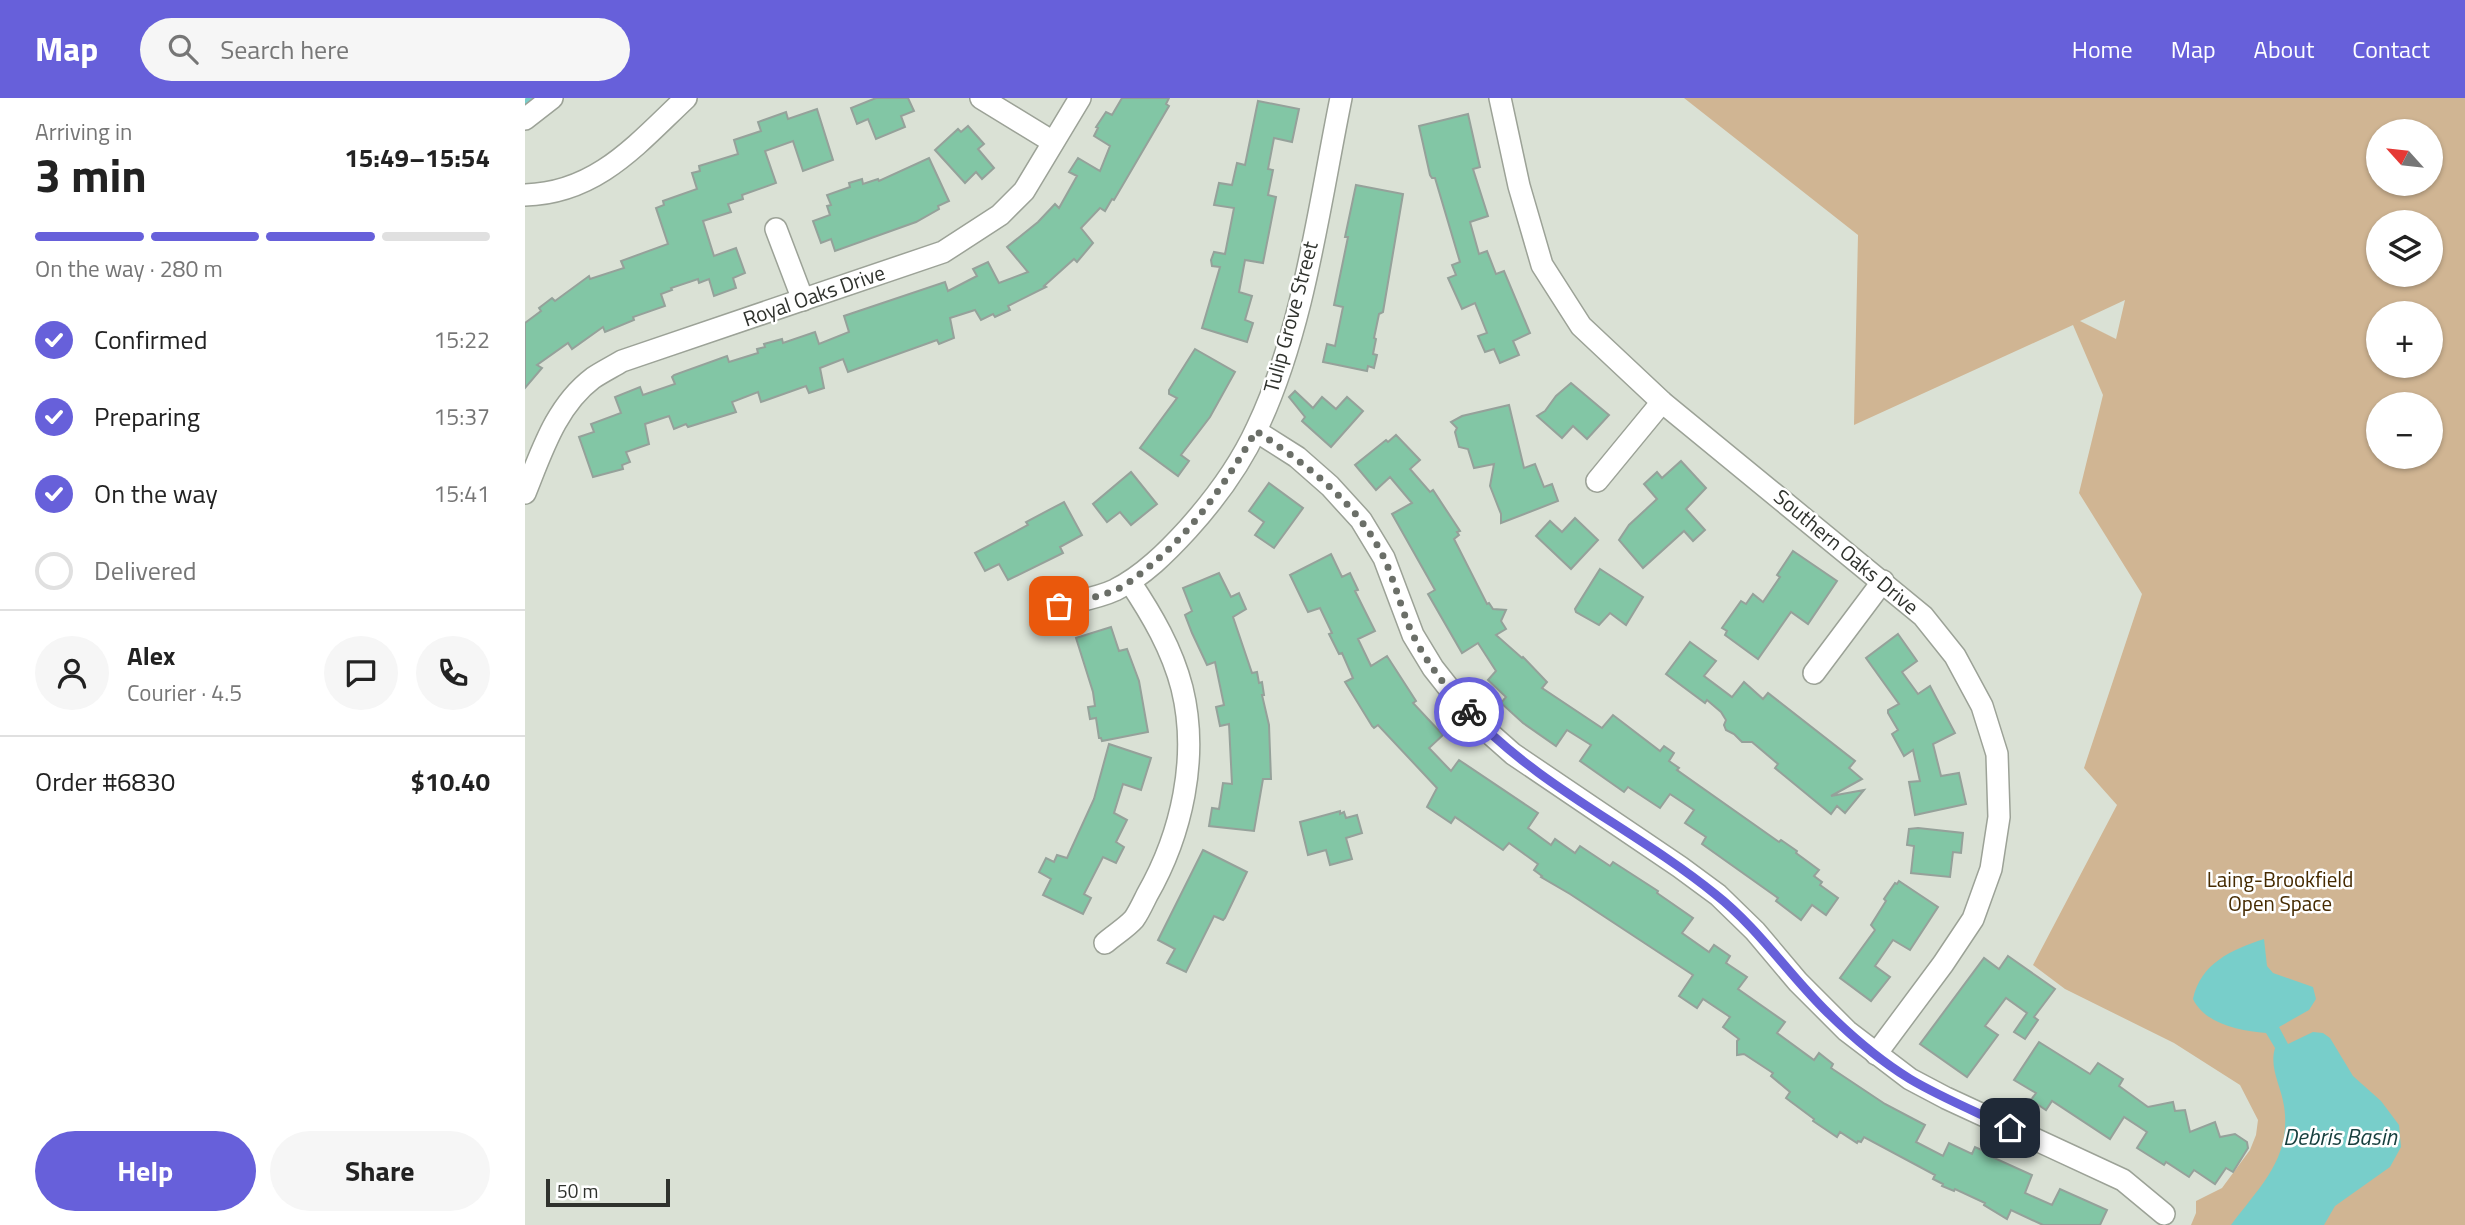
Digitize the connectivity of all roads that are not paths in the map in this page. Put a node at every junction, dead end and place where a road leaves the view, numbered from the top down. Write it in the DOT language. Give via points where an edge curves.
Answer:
graph roads {
  1 [pos="552,98"];
  2 [pos="668,98"];
  3 [pos="686,98"];
  4 [pos="981,98"];
  5 [pos="1080,98"];
  6 [pos="1341,98"];
  7 [pos="1500,98"];
  8 [pos="525,119"];
  9 [pos="1053,142"];
  10 [pos="637,145"];
  11 [pos="525,195"];
  12 [pos="776,229"];
  13 [pos="803,300"];
  14 [pos="1662,402"];
  15 [pos="1256,431"];
  16 [pos="1597,481"];
  17 [pos="525,493"];
  18 [pos="1883,581"];
  19 [pos="1130,582"];
  20 [pos="1059,606"];
  21 [pos="1814,673"];
  22 [pos="1105,943"];
  23 [pos="1876,1054"];
  24 [pos="2164,1214"];
  1 -- 8 [label="street"];
  2 -- 10 [label="street"];
  3 -- 10 [label="street"];
  4 -- 9 [label="street"];
  5 -- 9 [label="street, Royal Oaks Drive"];
  6 -- 15 [label="street, Tulip Grove Street" via="1299,306"];
  7 -- 14 [label="street, Southern Oaks Drive" via="1542,265 1581,326"];
  9 -- 13 [label="street, Royal Oaks Drive" via="1024,191 972,235 943,252"];
  10 -- 11 [label="street" via="583,183"];
  12 -- 13 [label="street"];
  13 -- 17 [label="street, Royal Oaks Drive" via="622,362 594,378 570,400 552,426"];
  14 -- 16 [label="street"];
  14 -- 18 [label="street, Southern Oaks Drive"];
  15 -- 19 [label="street, Tulip Grove Street" via="1207,508"];
  15 -- 23 [label="street" via="1297,457 1361,520 1384,558 1413,635 1433,668 1487,731 1532,768 1718,895 1824,1009"];
  18 -- 21 [label="street"];
  18 -- 23 [label="street, Southern Oaks Drive" via="1923,616 1955,656 1982,706 1997,754 1999,817 1991,869 1973,919"];
  19 -- 20 [label="street, Tulip Grove Street" via="1112,592"];
  19 -- 22 [label="street" via="1153,617 1182,687 1189,726 1187,770 1179,820 1161,871 1134,919"];
  23 -- 24 [label="street" via="1946,1098 2123,1180"];
}
